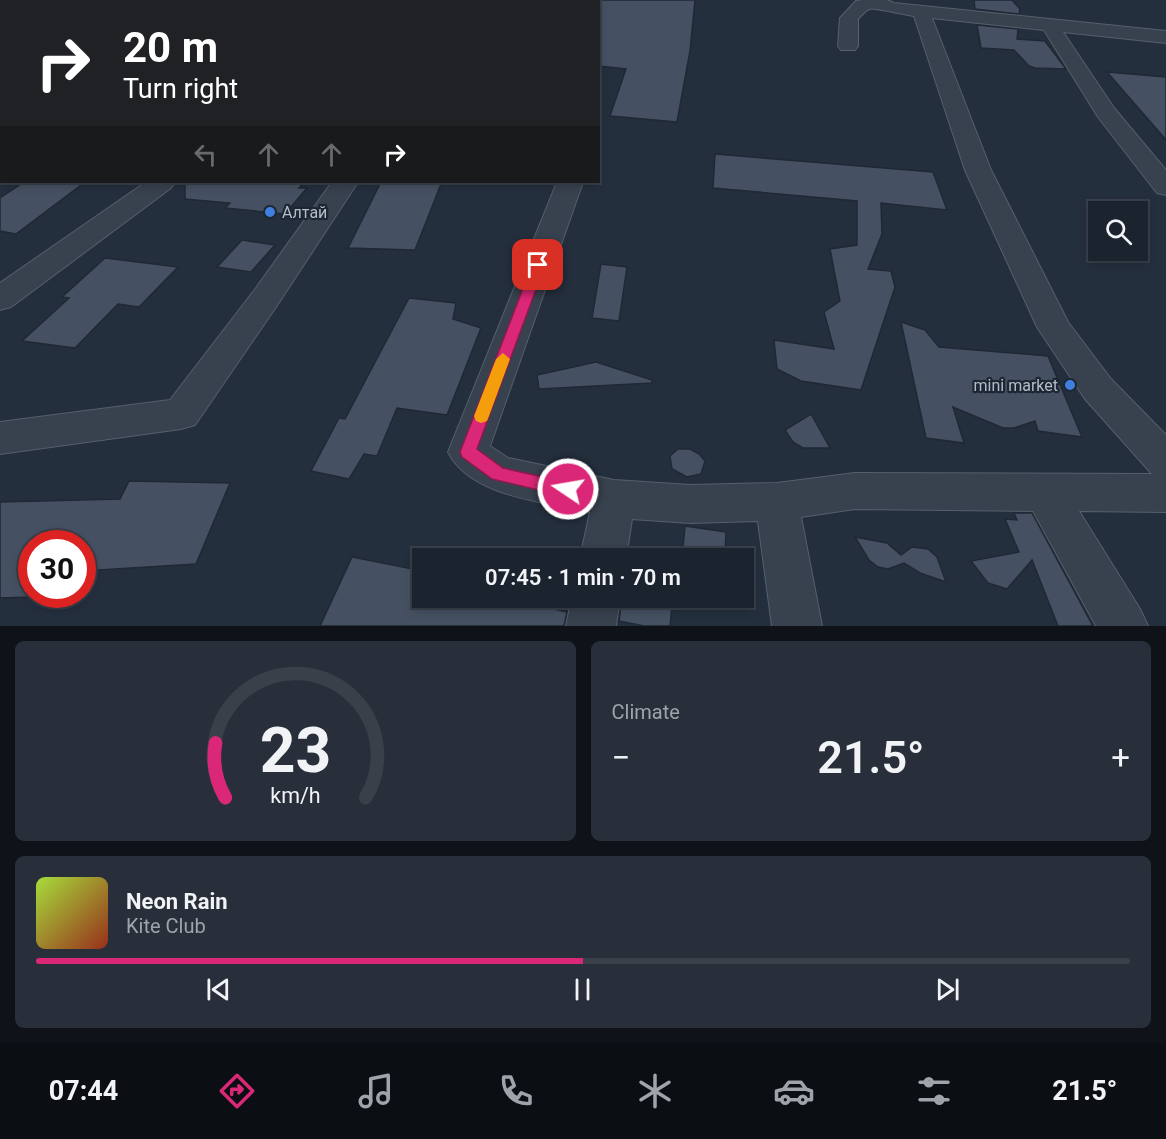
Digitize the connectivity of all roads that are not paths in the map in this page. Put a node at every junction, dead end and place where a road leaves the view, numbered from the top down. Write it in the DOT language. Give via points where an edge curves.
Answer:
graph roads {
  1 [pos="874,1"];
  2 [pos="921,11"];
  3 [pos="1050,25"];
  4 [pos="1166,37"];
  5 [pos="848,46"];
  6 [pos="161,183"];
  7 [pos="344,183"];
  8 [pos="570,183"];
  9 [pos="1166,187"];
  10 [pos="0,299"];
  11 [pos="0,438"];
  12 [pos="1166,462"];
  13 [pos="1045,493"];
  14 [pos="1166,494"];
  15 [pos="614,499"];
  16 [pos="777,502"];
  17 [pos="605,548"];
  18 [pos="594,608"];
  19 [pos="591,626"];
  20 [pos="797,626"];
  21 [pos="1123,626"];
  1 -- 2 [label="street" via="891,8"];
  1 -- 5 [label="street" via="862,5 849,18"];
  2 -- 3 [label="street"];
  2 -- 12 [label="street" via="978,170 1053,327 1098,389"];
  3 -- 4 [label="street"];
  3 -- 9 [label="street" via="1106,112"];
  6 -- 10 [label="street"];
  7 -- 11 [label="street" via="181,414"];
  8 -- 15 [label="street" via="468,452 498,474"];
  13 -- 14 [label="street"];
  13 -- 16 [label="street" via="855,491"];
  13 -- 21 [label="street"];
  15 -- 16 [label="street" via="690,504"];
  15 -- 17 [label="street"];
  16 -- 20 [label="street"];
  18 -- 19 [label="street"];
}
